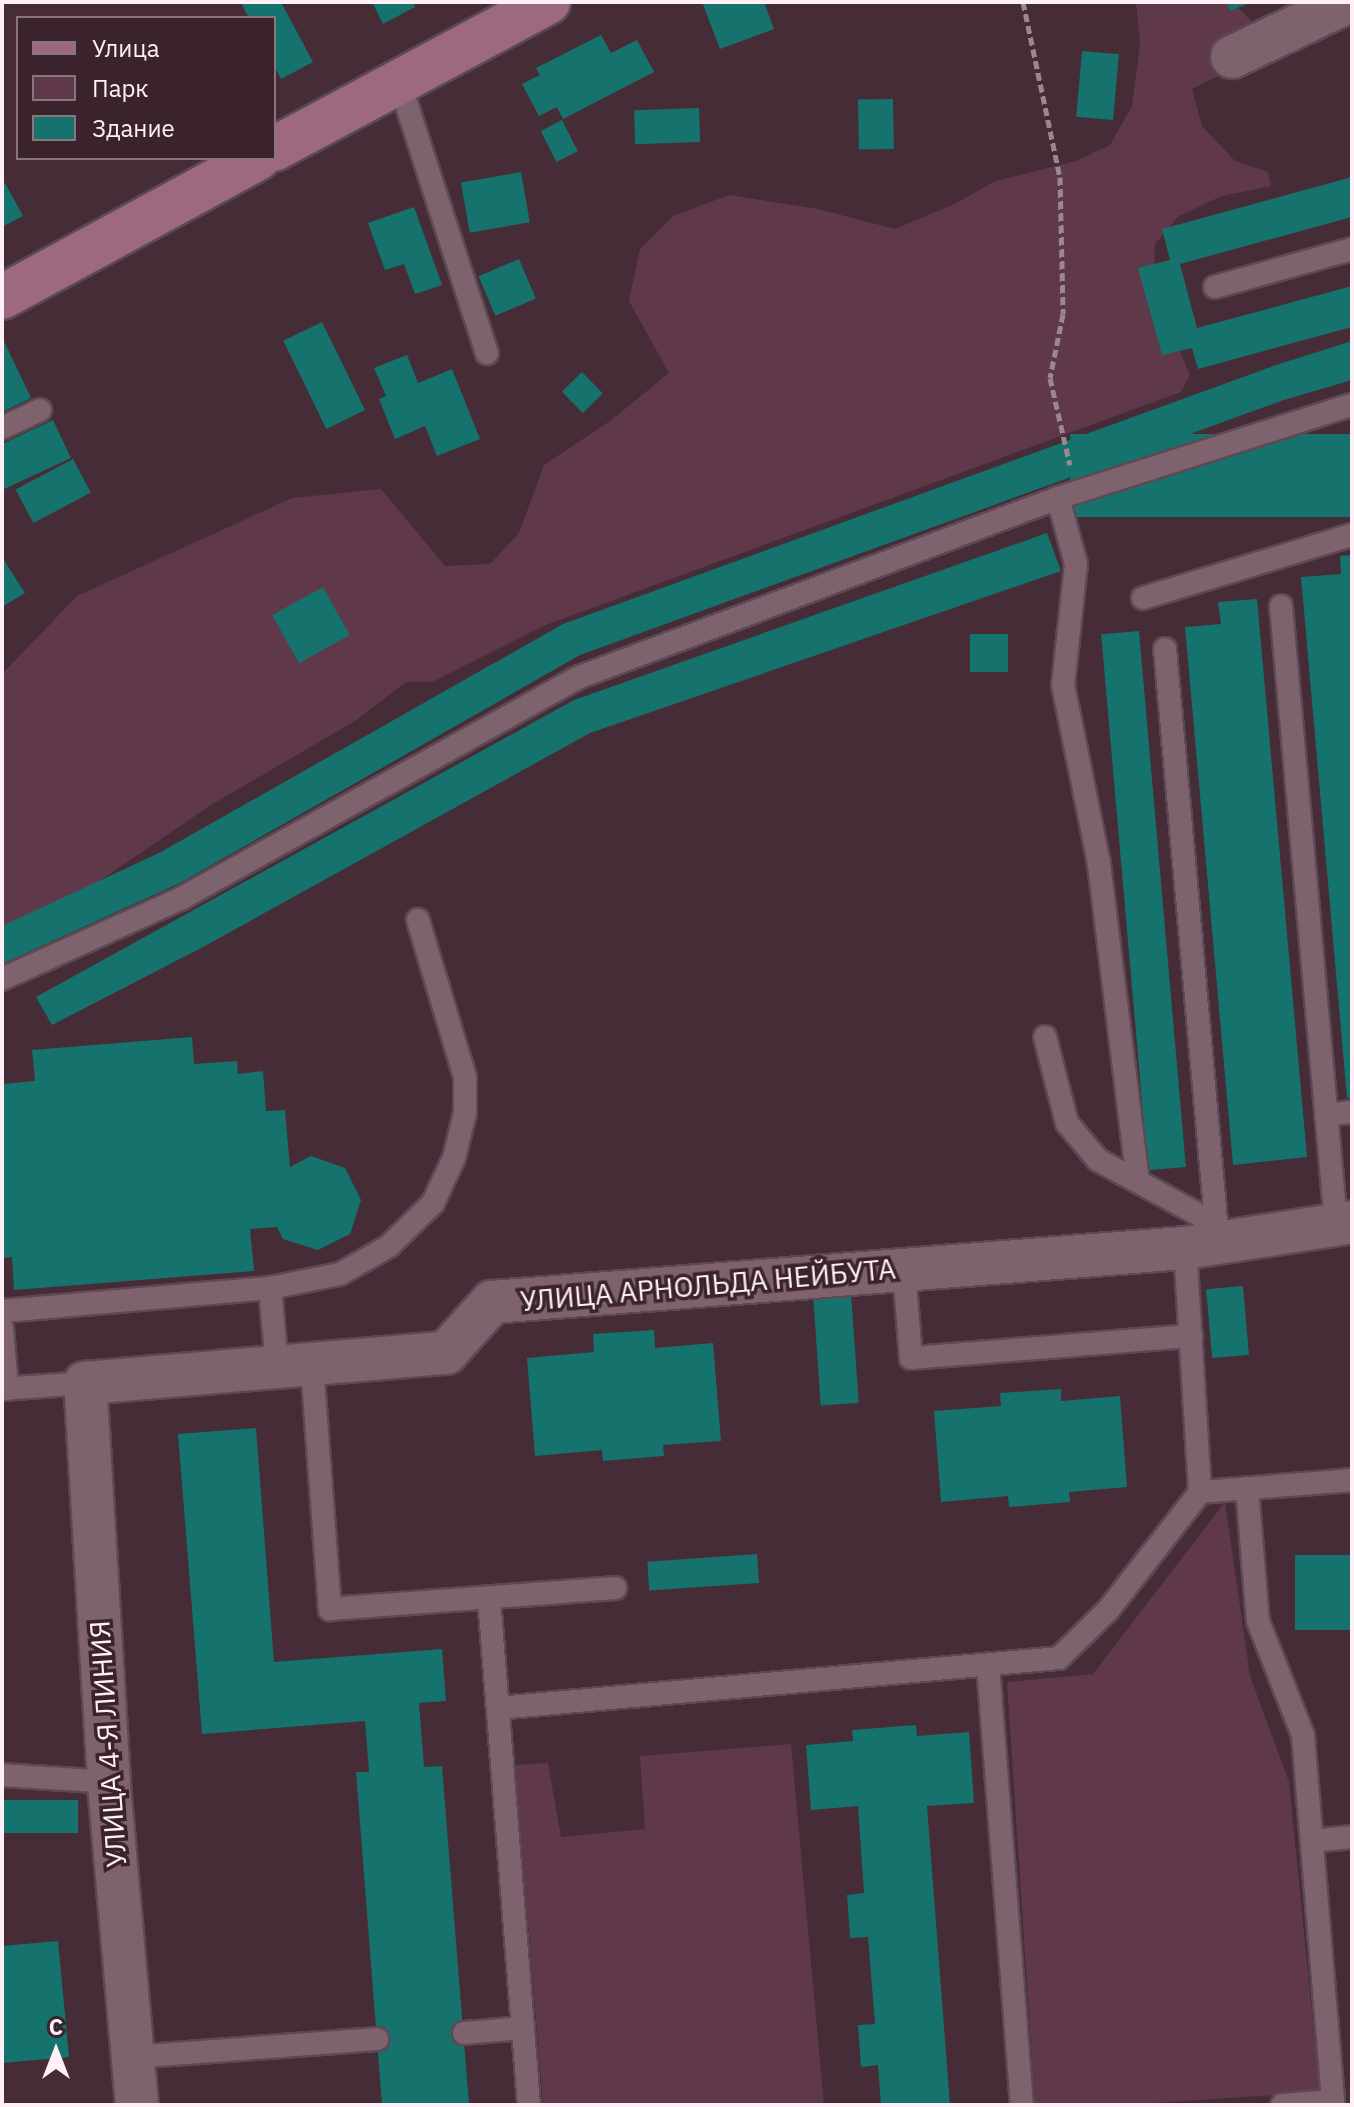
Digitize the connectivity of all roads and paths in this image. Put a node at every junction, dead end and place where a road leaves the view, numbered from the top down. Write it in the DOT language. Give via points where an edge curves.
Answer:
graph roads {
  1 [pos="548,2"];
  2 [pos="1023,2"];
  3 [pos="1348,2"];
  4 [pos="1232,57"];
  5 [pos="399,81"];
  6 [pos="276,148"];
  7 [pos="254,160"];
  8 [pos="1352,249"];
  9 [pos="1215,287"];
  10 [pos="2,297"];
  11 [pos="487,353"];
  12 [pos="1352,405"];
  13 [pos="40,410"];
  14 [pos="2,428"];
  15 [pos="1068,494"];
  16 [pos="1352,535"];
  17 [pos="1143,598"];
  18 [pos="1281,606"];
  19 [pos="1165,649"];
  20 [pos="418,920"];
  21 [pos="2,979"];
  22 [pos="1045,1037"];
  23 [pos="1352,1112"];
  24 [pos="1326,1115"];
  25 [pos="1138,1180"];
  26 [pos="1344,1223"];
  27 [pos="1206,1238"];
  28 [pos="904,1270"];
  29 [pos="270,1288"];
  30 [pos="2,1311"];
  31 [pos="2,1328"];
  32 [pos="1191,1336"];
  33 [pos="294,1366"];
  34 [pos="85,1383"];
  35 [pos="4,1389"];
  36 [pos="1352,1480"];
  37 [pos="1247,1488"];
  38 [pos="1200,1492"];
  39 [pos="615,1588"];
  40 [pos="489,1598"];
  41 [pos="988,1665"];
  42 [pos="498,1708"];
  43 [pos="2,1775"];
  44 [pos="109,1782"];
  45 [pos="1352,1837"];
  46 [pos="1312,1841"];
  47 [pos="523,2028"];
  48 [pos="464,2033"];
  49 [pos="377,2039"];
  50 [pos="132,2057"];
  51 [pos="137,2105"];
  52 [pos="529,2105"];
  53 [pos="1022,2105"];
  54 [pos="1282,2105"];
  1 -- 5 [label="street"];
  2 -- 15 [label="path" via="1060,177 1063,314 1050,378"];
  3 -- 4 [label="street"];
  5 -- 6 [label="street"];
  5 -- 11 [label="lane"];
  7 -- 10 [label="street"];
  8 -- 9 [label="lane"];
  12 -- 15 [label="lane"];
  13 -- 14 [label="lane"];
  15 -- 21 [label="lane" via="577,678 182,898"];
  15 -- 25 [label="lane" via="1076,564 1063,685 1099,864"];
  16 -- 17 [label="lane"];
  18 -- 24 [label="lane"];
  19 -- 27 [label="lane"];
  20 -- 29 [label="lane" via="465,1077 465,1113 454,1158 433,1203 389,1246 340,1274"];
  22 -- 25 [label="lane" via="1067,1123 1098,1160"];
  23 -- 24 [label="lane"];
  24 -- 26 [label="lane"];
  25 -- 27 [label="lane"];
  26 -- 27 [label="street, УЛИЦА АРНОЛЬДА НЕЙБУТА"];
  27 -- 28 [label="street, УЛИЦА АРНОЛЬДА НЕЙБУТА"];
  27 -- 32 [label="lane"];
  28 -- 32 [label="lane" via="911,1358"];
  28 -- 33 [label="street, УЛИЦА АРНОЛЬДА НЕЙБУТА" via="492,1302 446,1353"];
  29 -- 30 [label="lane"];
  29 -- 33 [label="lane"];
  31 -- 35 [label="lane"];
  32 -- 38 [label="lane"];
  33 -- 34 [label="street, УЛИЦА АРНОЛЬДА НЕЙБУТА"];
  33 -- 40 [label="lane" via="330,1609"];
  34 -- 35 [label="lane"];
  34 -- 44 [label="street, УЛИЦА 4-Я ЛИНИЯ"];
  36 -- 37 [label="lane"];
  37 -- 38 [label="lane"];
  37 -- 46 [label="lane" via="1258,1621 1303,1735"];
  38 -- 41 [label="lane" via="1109,1609 1059,1658"];
  39 -- 40 [label="lane"];
  40 -- 42 [label="lane"];
  41 -- 42 [label="lane"];
  41 -- 53 [label="lane"];
  42 -- 47 [label="lane"];
  43 -- 44 [label="lane"];
  44 -- 50 [label="street, УЛИЦА 4-Я ЛИНИЯ"];
  45 -- 46 [label="lane"];
  46 -- 54 [label="lane" via="1333,2101"];
  47 -- 48 [label="lane"];
  47 -- 52 [label="lane"];
  49 -- 50 [label="lane"];
  50 -- 51 [label="street, УЛИЦА 4-Я ЛИНИЯ"];
}
